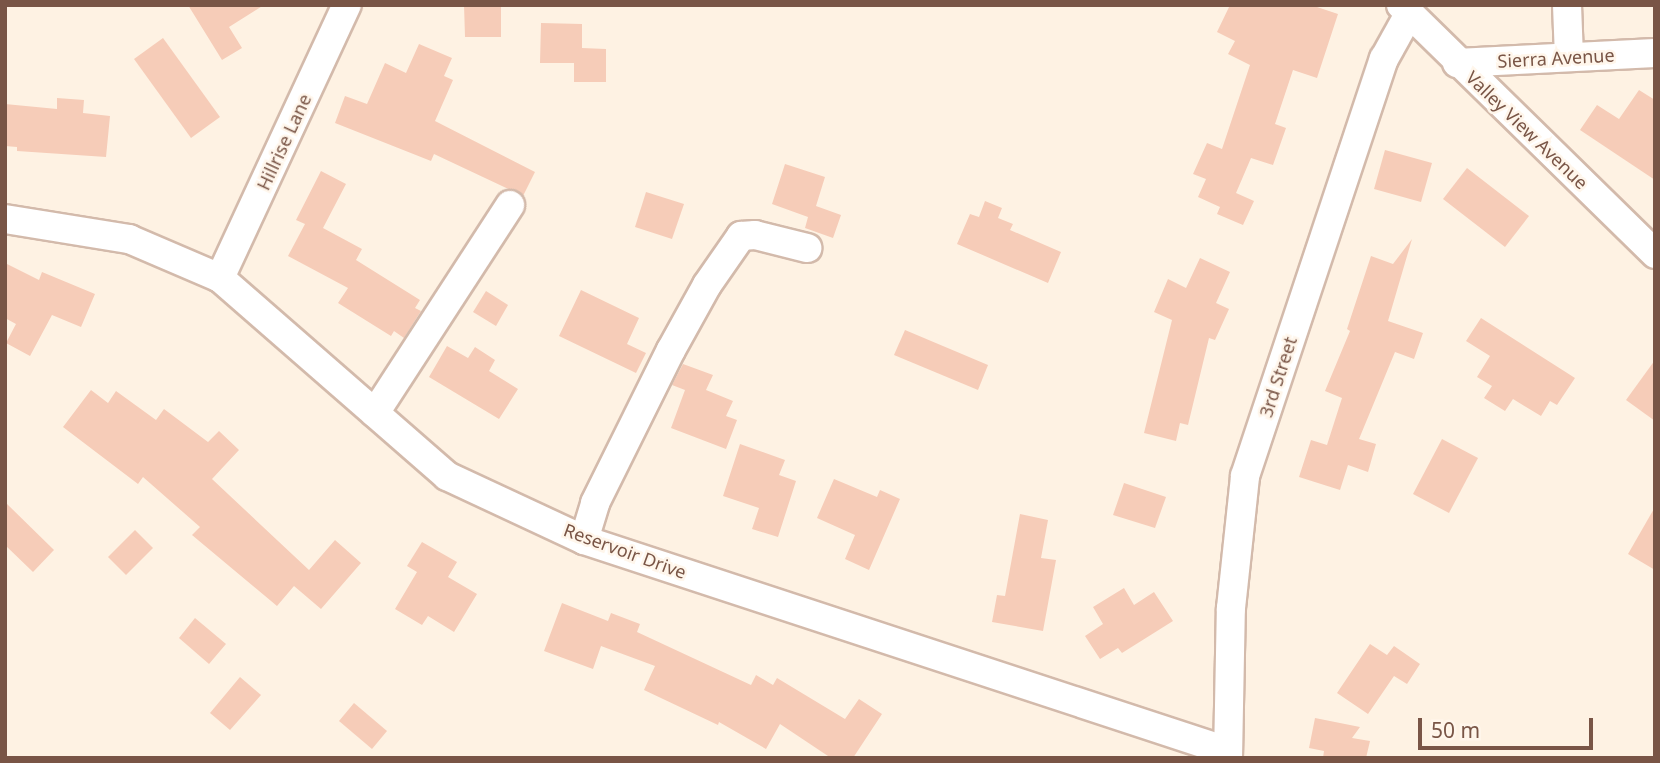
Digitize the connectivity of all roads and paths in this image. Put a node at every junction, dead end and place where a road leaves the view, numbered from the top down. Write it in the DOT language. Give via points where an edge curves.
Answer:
graph roads {
  1 [pos="347,5"];
  2 [pos="1567,5"];
  3 [pos="1405,9"];
  4 [pos="1655,53"];
  5 [pos="1569,58"];
  6 [pos="1457,63"];
  7 [pos="510,205"];
  8 [pos="5,219"];
  9 [pos="807,248"];
  10 [pos="1655,254"];
  11 [pos="220,278"];
  12 [pos="375,413"];
  13 [pos="584,540"];
  14 [pos="1228,754"];
  1 -- 11 [label="street, Hillrise Lane"];
  2 -- 5 [label="street"];
  3 -- 6 [label="street, Valley View Avenue"];
  3 -- 14 [label="street, 3rd Street" via="1384,59 1245,476 1231,608"];
  4 -- 5 [label="street, Sierra Avenue"];
  5 -- 6 [label="street, Sierra Avenue"];
  6 -- 10 [label="street, Valley View Avenue"];
  7 -- 12 [label="street"];
  8 -- 11 [label="street, Reservoir Drive" via="129,239"];
  9 -- 13 [label="street" via="741,236 671,350 595,503"];
  11 -- 12 [label="street, Reservoir Drive"];
  12 -- 13 [label="street, Reservoir Drive" via="447,476"];
  13 -- 14 [label="street, Reservoir Drive"];
}
